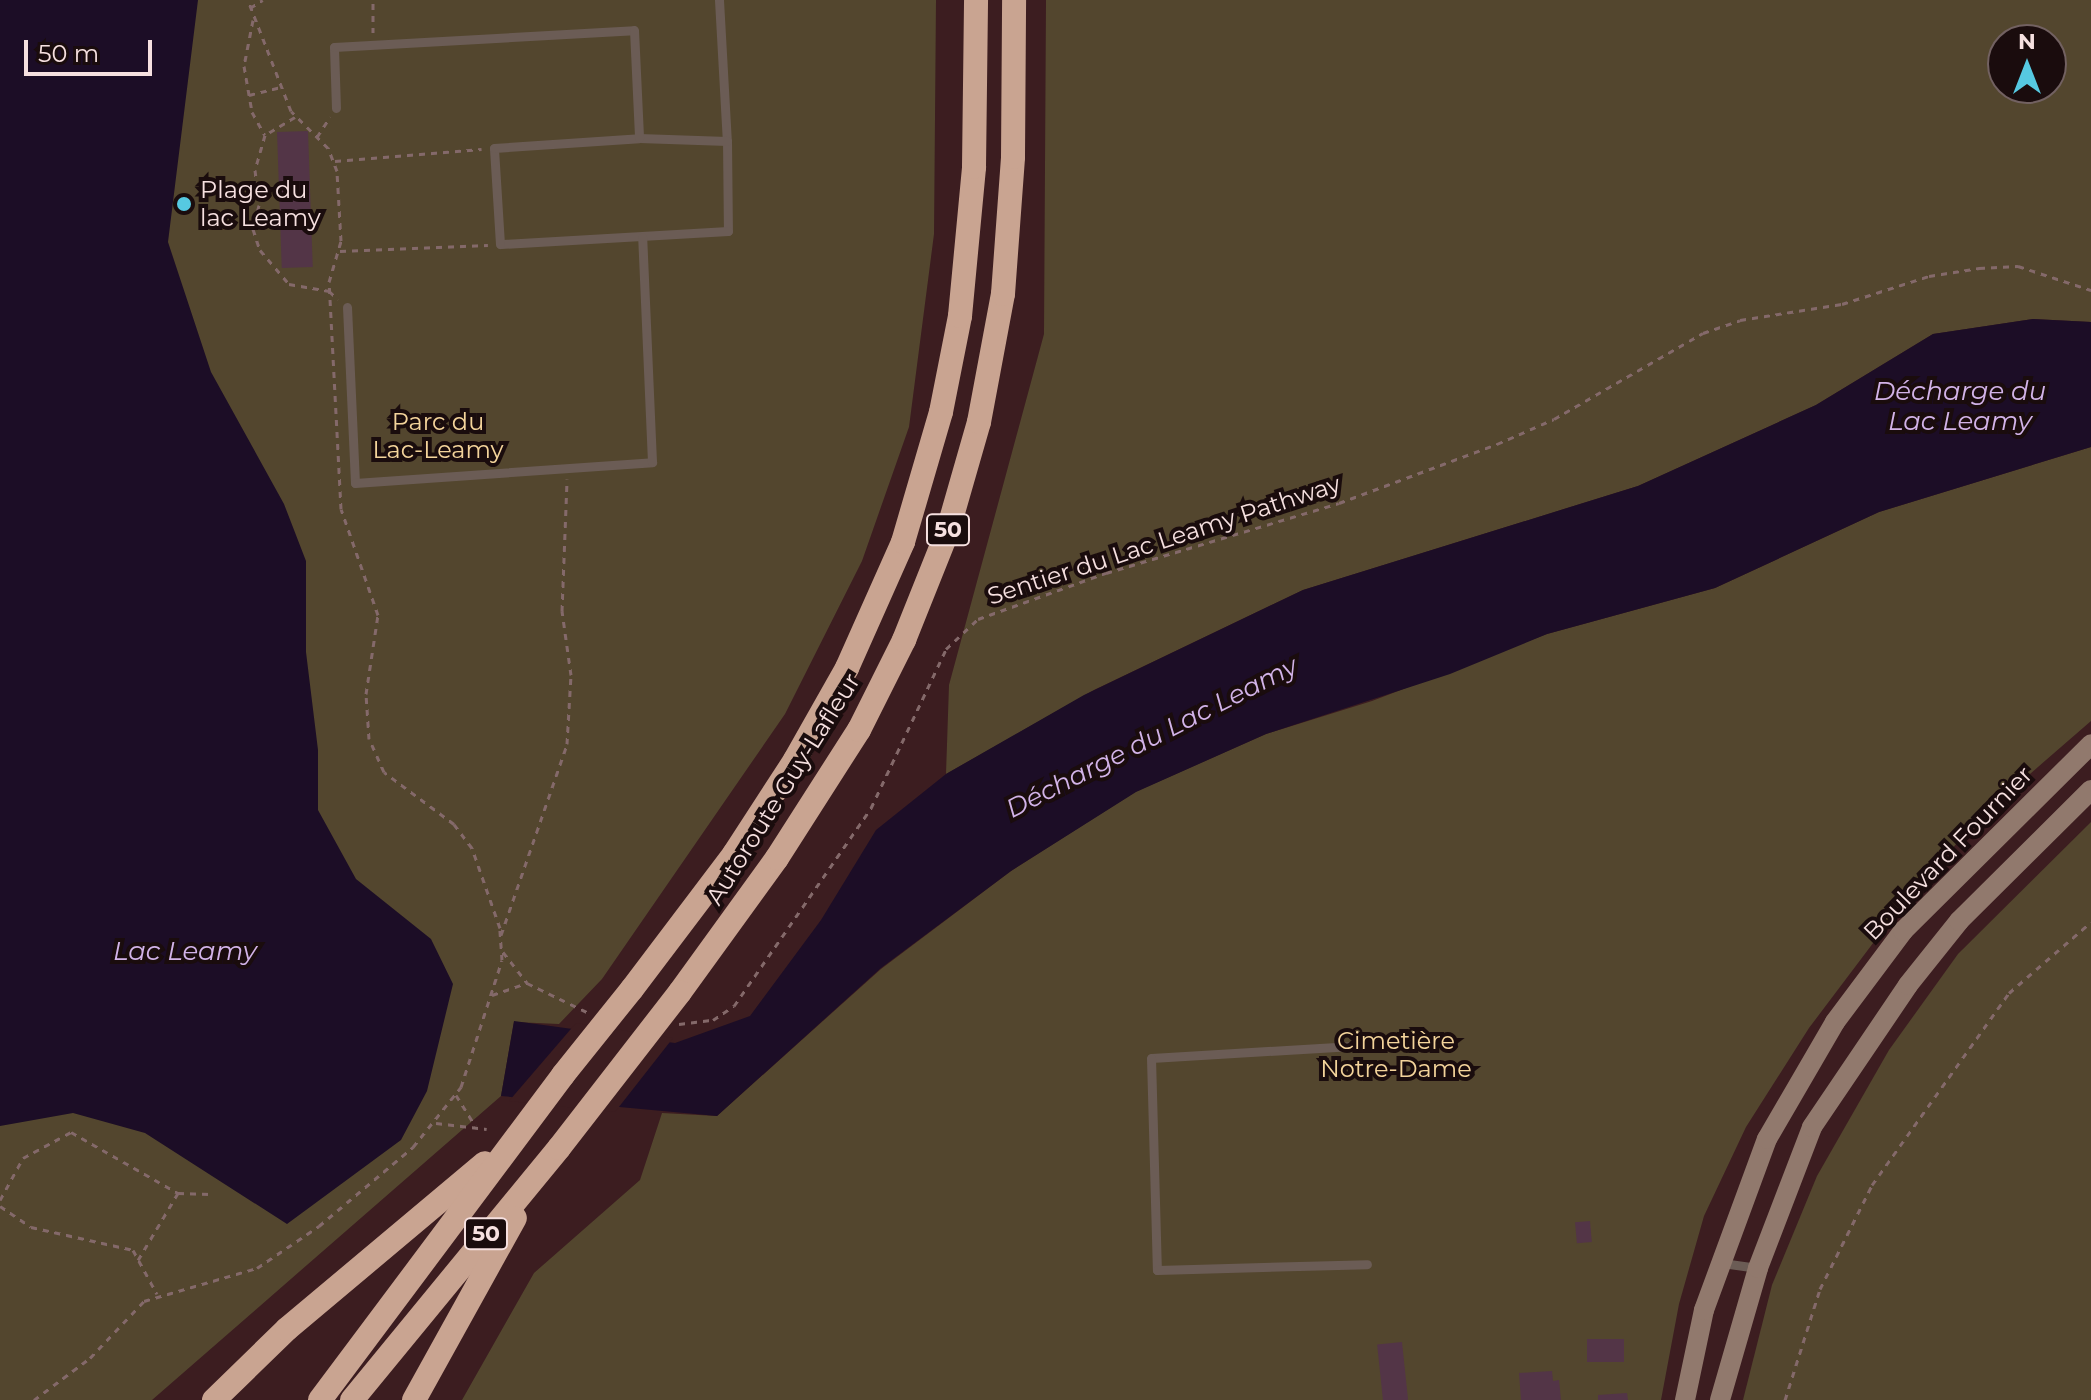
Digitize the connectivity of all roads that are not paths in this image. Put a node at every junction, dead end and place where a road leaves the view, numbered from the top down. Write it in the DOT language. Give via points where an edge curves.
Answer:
graph roads {
  1 [pos="719,0"];
  2 [pos="976,0"];
  3 [pos="1014,0"];
  4 [pos="336,108"];
  5 [pos="639,138"];
  6 [pos="727,141"];
  7 [pos="642,237"];
  8 [pos="347,307"];
  9 [pos="2091,744"];
  10 [pos="2091,790"];
  11 [pos="1353,1046"];
  12 [pos="505,1146"];
  13 [pos="559,1148"];
  14 [pos="1719,1263"];
  15 [pos="1367,1264"];
  16 [pos="1758,1268"];
  17 [pos="214,1400"];
  18 [pos="320,1400"];
  19 [pos="352,1400"];
  20 [pos="414,1400"];
  21 [pos="1685,1400"];
  22 [pos="1720,1400"];
  1 -- 6 [label="lane"];
  2 -- 12 [label="highway, Autoroute Guy-Lafleur / 50, bridge" via="975,159 960,316 941,412 903,542 847,668 790,770 632,989"];
  3 -- 13 [label="highway, Autoroute Guy-Lafleur / 50, bridge" via="1013,157 1003,294 979,422 948,530 904,640 859,730 777,858"];
  4 -- 5 [label="lane" via="334,47 634,30"];
  5 -- 6 [label="lane"];
  5 -- 7 [label="lane" via="494,148 500,244"];
  6 -- 7 [label="lane" via="728,231"];
  7 -- 8 [label="lane" via="652,462 355,483"];
  9 -- 14 [label="main road, Boulevard Fournier" via="1903,931 1835,1022 1767,1139"];
  10 -- 16 [label="main road" via="1959,921 1908,985 1812,1127"];
  11 -- 15 [label="lane" via="1151,1058 1157,1270"];
  12 -- 17 [label="highway" via="287,1329"];
  12 -- 18 [label="highway, Autoroute Guy-Lafleur / 50" via="441,1242"];
  13 -- 19 [label="highway, Autoroute Guy-Lafleur / 50"];
  13 -- 20 [label="highway" via="467,1298"];
  14 -- 16 [label="lane"];
  14 -- 21 [label="main road, Boulevard Fournier"];
  16 -- 22 [label="main road"];
}
